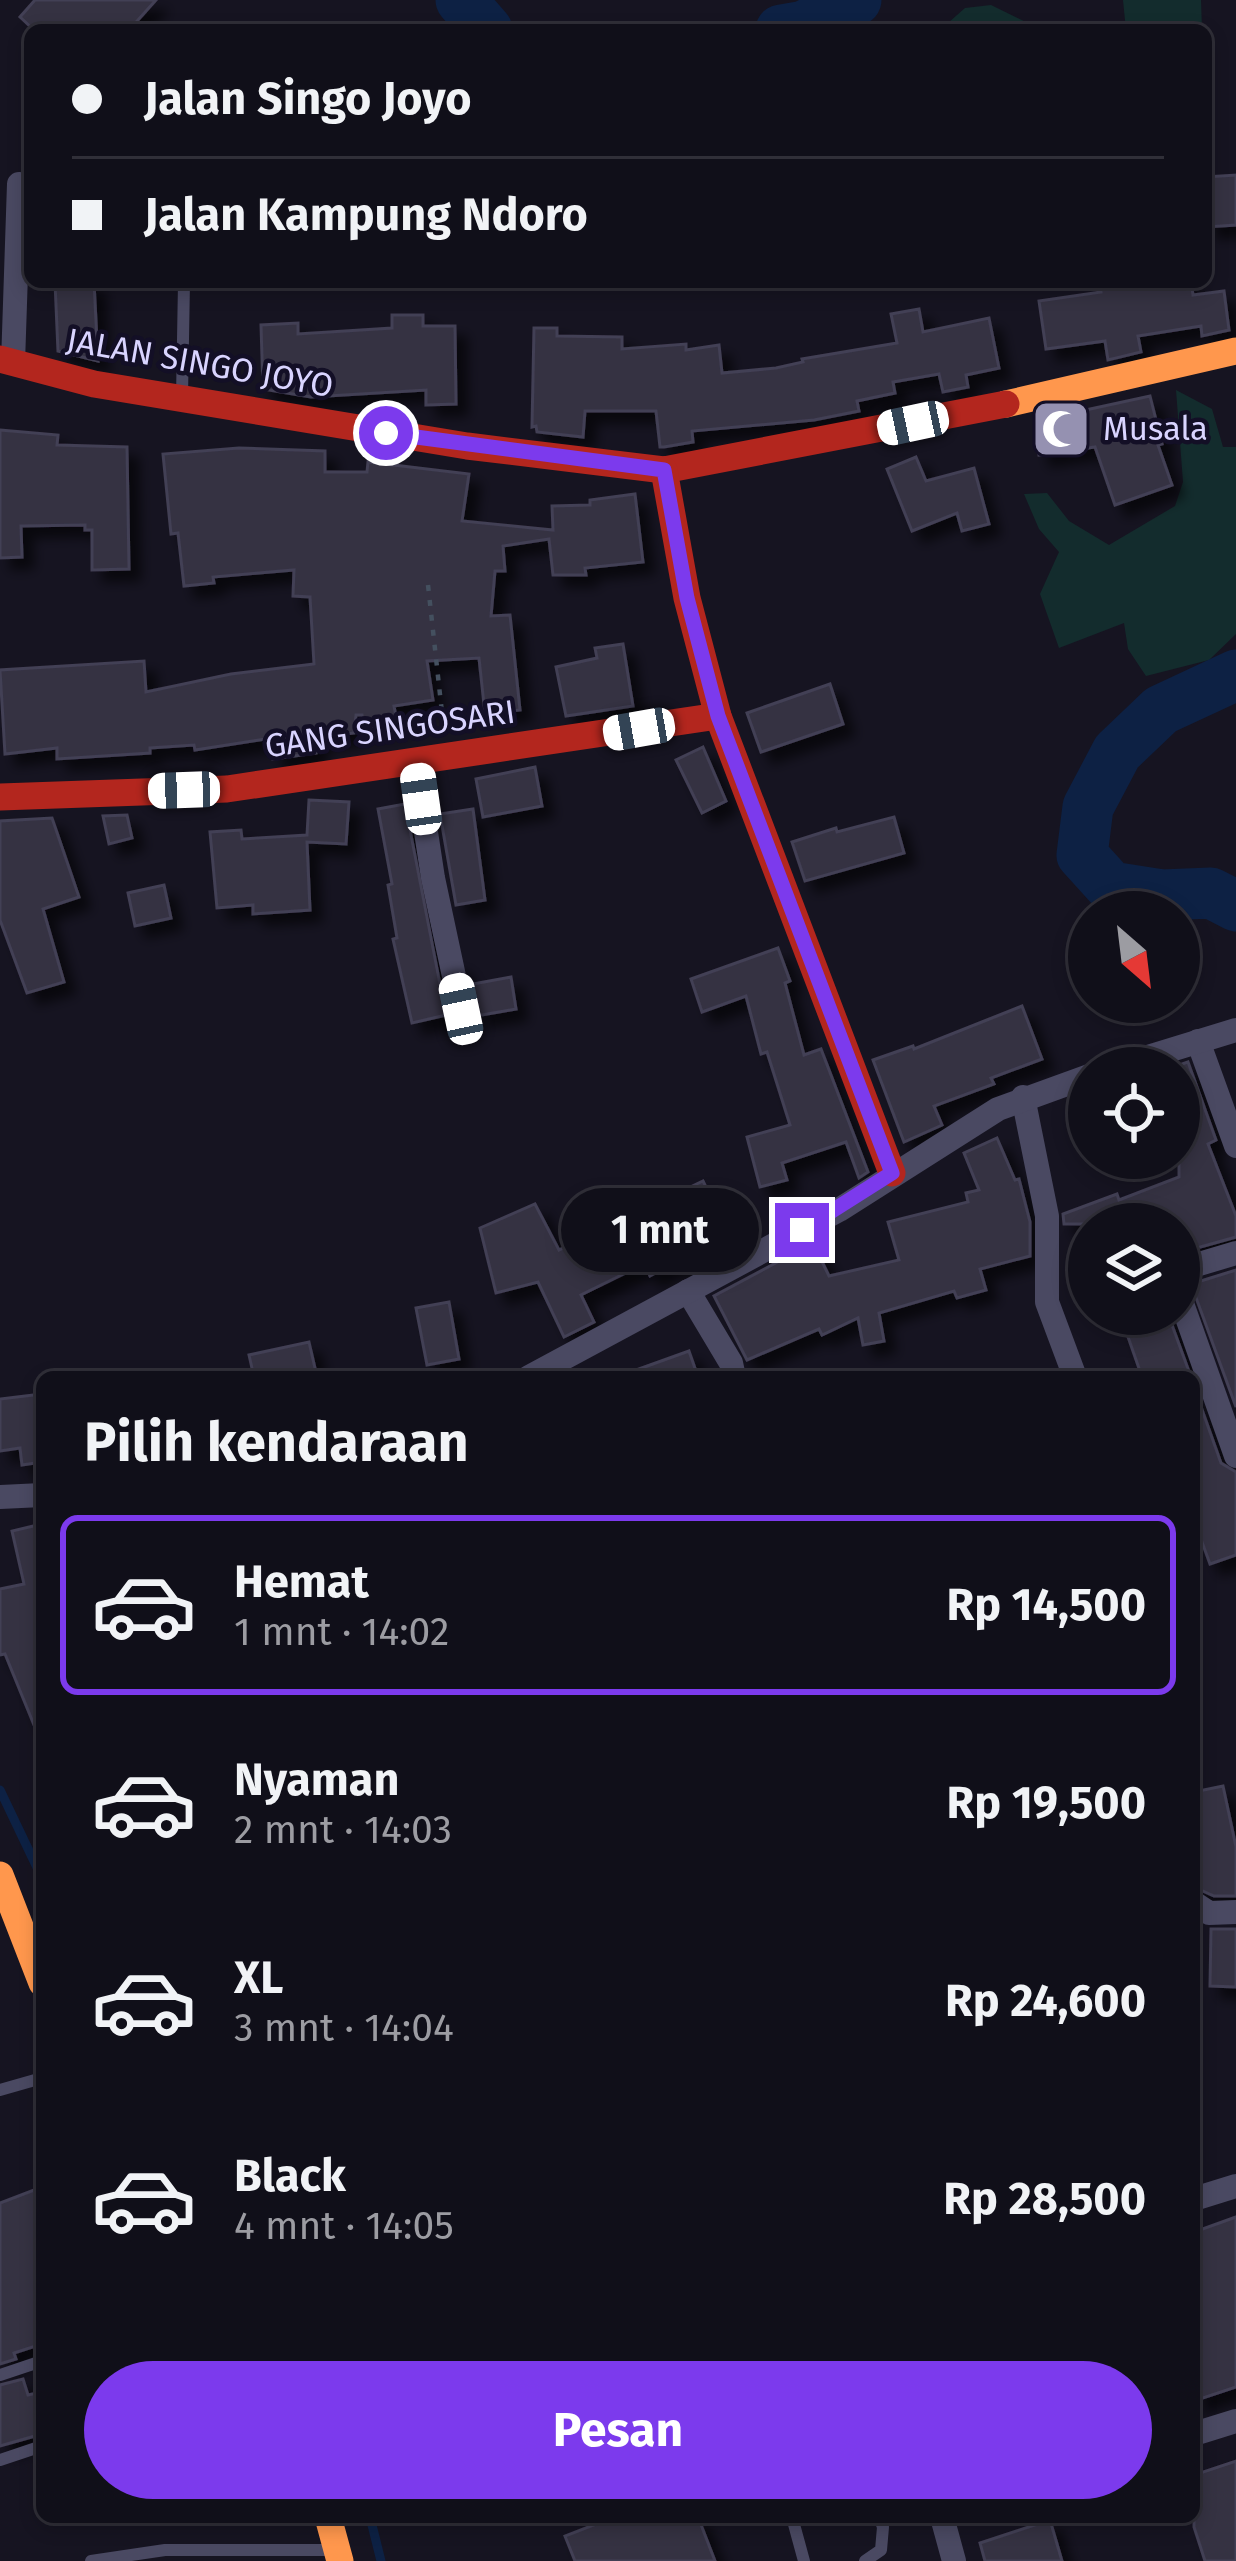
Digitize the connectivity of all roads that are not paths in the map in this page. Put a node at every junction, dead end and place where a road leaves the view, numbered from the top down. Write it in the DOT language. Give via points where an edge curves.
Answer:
graph roads {
  1 [pos="19,184"];
  2 [pos="184,288"];
  3 [pos="1236,351"];
  4 [pos="6,361"];
  5 [pos="182,398"];
  6 [pos="664,470"];
  7 [pos="718,716"];
  8 [pos="416,760"];
  9 [pos="0,797"];
  10 [pos="461,1009"];
  11 [pos="1236,1030"];
  12 [pos="1198,1042"];
  13 [pos="1181,1047"];
  14 [pos="1068,1083"];
  15 [pos="1023,1097"];
  16 [pos="1236,1146"];
  17 [pos="892,1173"];
  18 [pos="1236,1252"];
  19 [pos="1200,1263"];
  20 [pos="688,1291"];
  21 [pos="1193,1335"];
  22 [pos="540,1371"];
  23 [pos="733,1371"];
  24 [pos="1073,1371"];
  25 [pos="1236,1456"];
  26 [pos="36,1495"];
  27 [pos="0,1497"];
  28 [pos="0,1875"];
  29 [pos="1200,1908"];
  30 [pos="1236,1912"];
  31 [pos="36,1962"];
  32 [pos="36,2080"];
  33 [pos="0,2090"];
  34 [pos="1236,2186"];
  35 [pos="1200,2197"];
  36 [pos="36,2363"];
  37 [pos="0,2375"];
  38 [pos="1236,2421"];
  39 [pos="1200,2432"];
  40 [pos="36,2448"];
  41 [pos="0,2460"];
  42 [pos="330,2523"];
  43 [pos="794,2523"];
  44 [pos="881,2523"];
  45 [pos="944,2523"];
  46 [pos="339,2556"];
  47 [pos="91,2561"];
  48 [pos="804,2561"];
  49 [pos="865,2561"];
  50 [pos="954,2561"];
  1 -- 4 [label="street"];
  2 -- 5 [label="lane"];
  3 -- 6 [label="street, JALAN SINGO JOYO"];
  4 -- 5 [label="street, JALAN SINGO JOYO"];
  5 -- 6 [label="street, JALAN SINGO JOYO"];
  6 -- 7 [label="street"];
  7 -- 8 [label="street, GANG SINGOSARI"];
  7 -- 17 [label="street"];
  8 -- 9 [label="street, GANG SINGOSARI" via="227,789"];
  8 -- 10 [label="street"];
  11 -- 12 [label="street"];
  12 -- 13 [label="street"];
  12 -- 16 [label="street"];
  14 -- 15 [label="street"];
  15 -- 17 [label="street"];
  15 -- 24 [label="street" via="1049,1235 1047,1302"];
  17 -- 20 [label="street"];
  18 -- 19 [label="street"];
  20 -- 22 [label="street"];
  20 -- 23 [label="street"];
  21 -- 25 [label="street"];
  26 -- 27 [label="street"];
  28 -- 31 [label="street"];
  29 -- 30 [label="street"];
  32 -- 33 [label="lane"];
  34 -- 35 [label="street"];
  36 -- 37 [label="lane"];
  38 -- 39 [label="street"];
  40 -- 41 [label="lane"];
  42 -- 46 [label="street"];
  43 -- 48 [label="lane"];
  44 -- 49 [label="lane" via="881,2550"];
  45 -- 50 [label="street"];
  46 -- 47 [label="lane" via="165,2550"];
}
